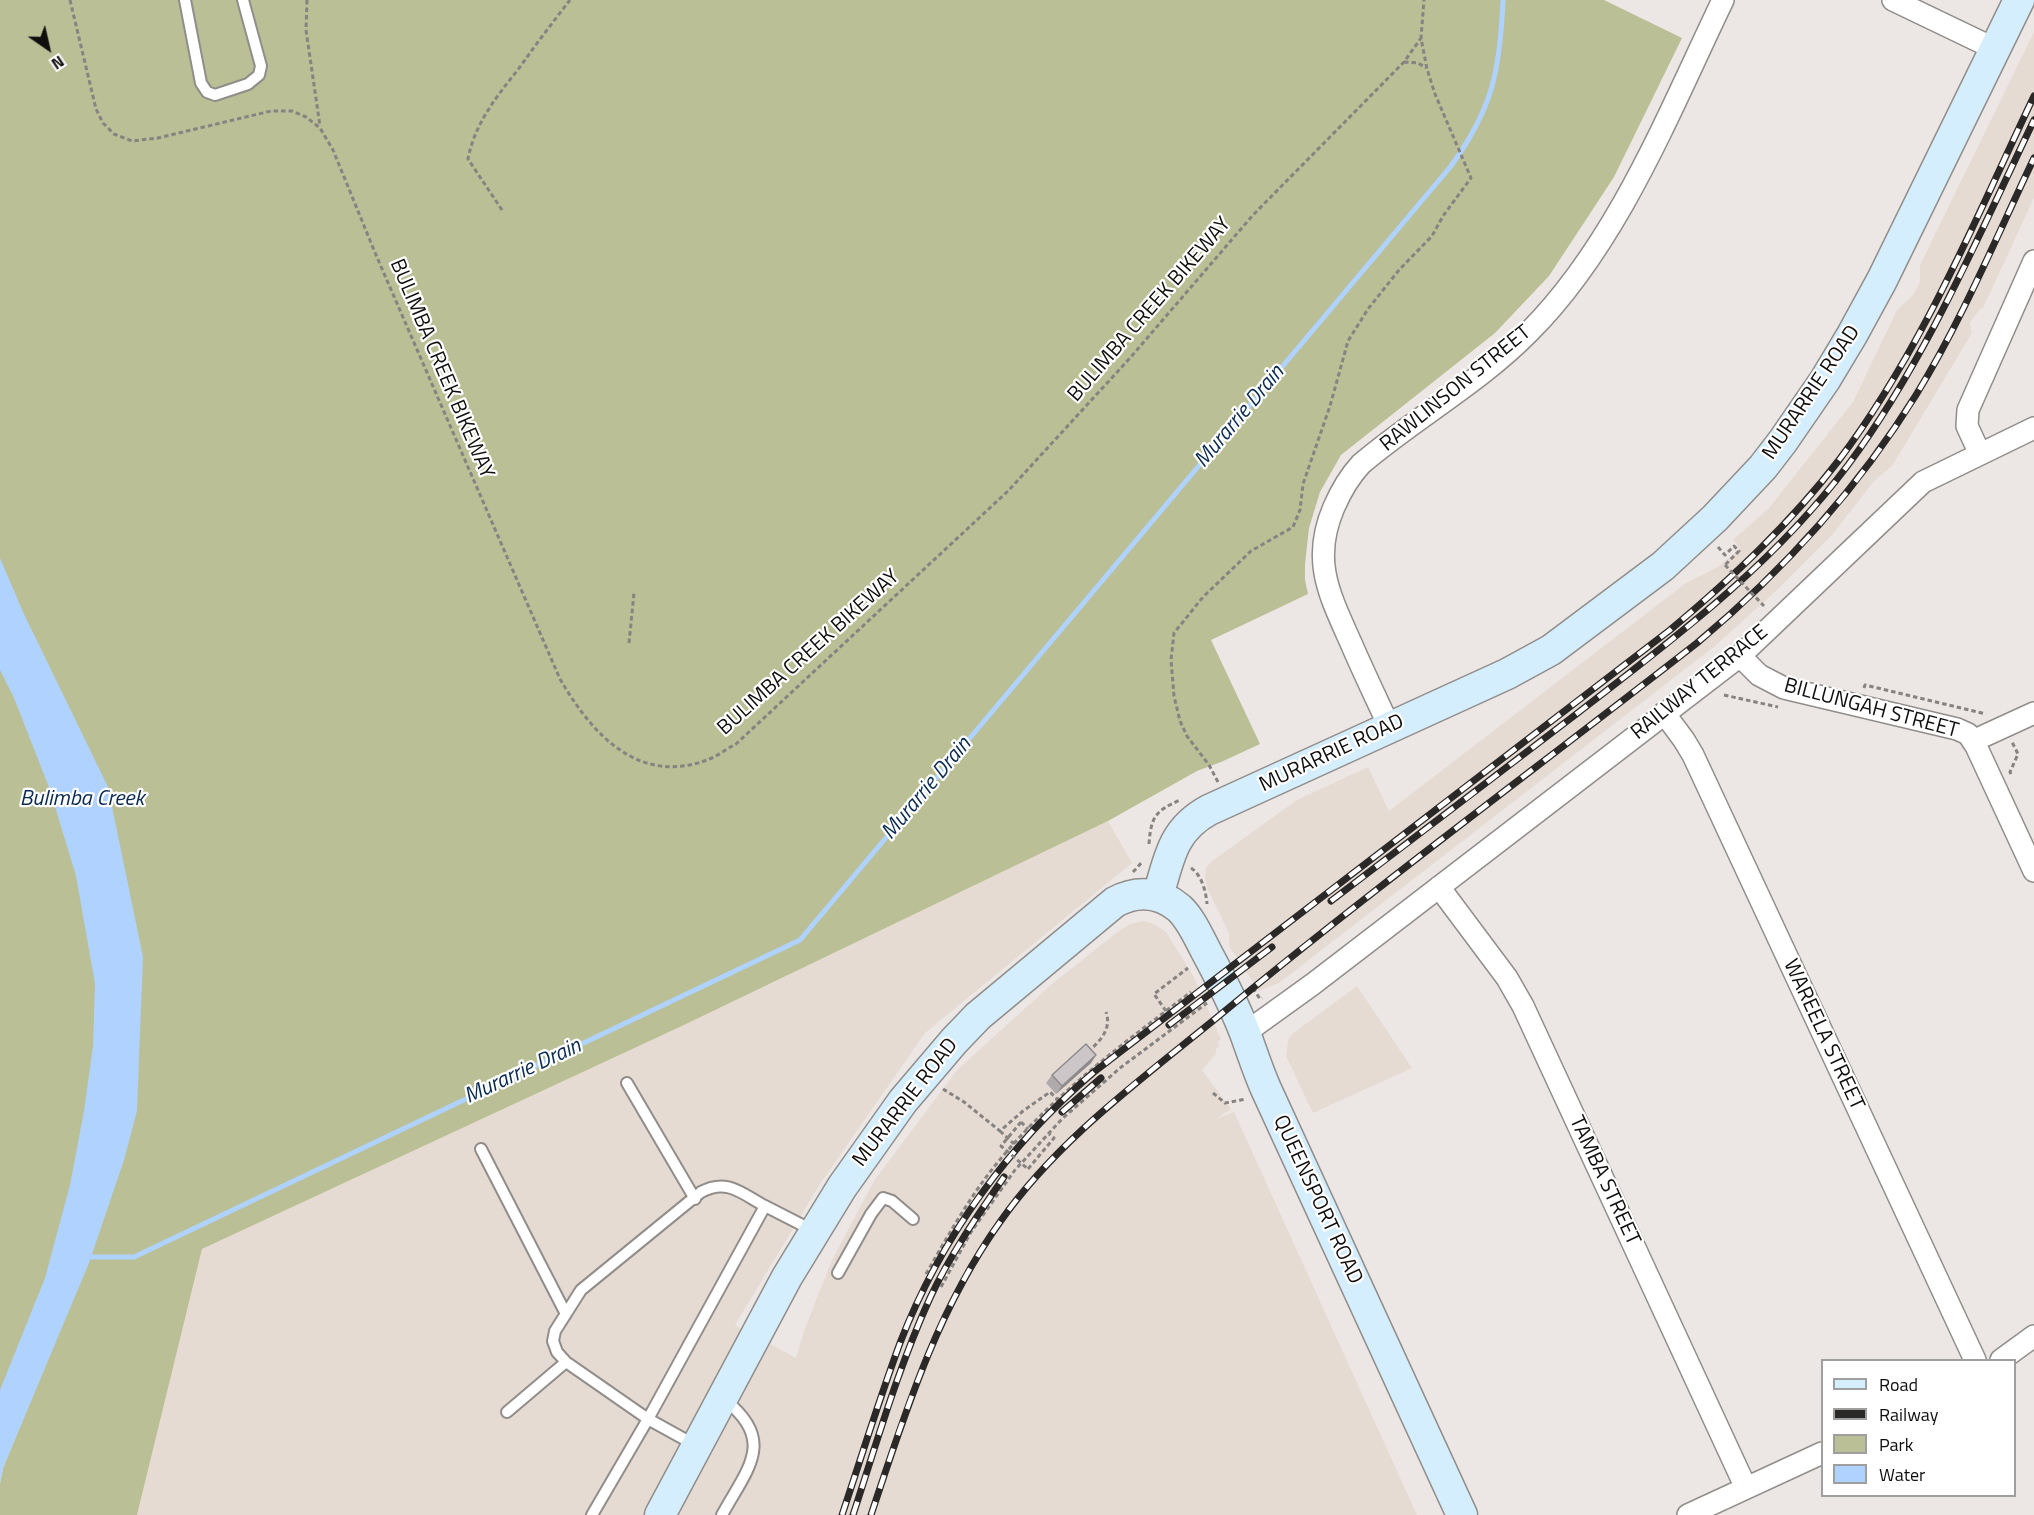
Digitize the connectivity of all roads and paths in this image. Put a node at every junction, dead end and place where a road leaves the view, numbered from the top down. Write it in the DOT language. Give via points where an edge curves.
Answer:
graph roads {
  1 [pos="70,0"];
  2 [pos="185,0"];
  3 [pos="243,0"];
  4 [pos="307,0"];
  5 [pos="570,0"];
  6 [pos="1424,0"];
  7 [pos="1723,0"];
  8 [pos="1893,0"];
  9 [pos="2019,0"];
  10 [pos="1421,38"];
  11 [pos="1995,49"];
  12 [pos="1404,62"];
  13 [pos="1427,69"];
  14 [pos="320,128"];
  15 [pos="502,210"];
  16 [pos="2034,261"];
  17 [pos="2034,428"];
  18 [pos="1980,454"];
  19 [pos="1725,555"];
  20 [pos="634,593"];
  21 [pos="1764,606"];
  22 [pos="629,643"];
  23 [pos="1740,656"];
  24 [pos="1863,695"];
  25 [pos="2034,713"];
  26 [pos="1664,714"];
  27 [pos="1988,715"];
  28 [pos="1389,726"];
  29 [pos="2009,737"];
  30 [pos="1973,741"];
  31 [pos="1218,782"];
  32 [pos="2015,782"];
  33 [pos="1188,796"];
  34 [pos="1148,852"];
  35 [pos="2034,871"];
  36 [pos="1439,887"];
  37 [pos="1158,896"];
  38 [pos="1191,966"];
  39 [pos="1191,992"];
  40 [pos="1202,1005"];
  41 [pos="1166,1011"];
  42 [pos="1106,1012"];
  43 [pos="1245,1033"];
  44 [pos="1097,1064"];
  45 [pos="627,1083"];
  46 [pos="942,1088"];
  47 [pos="1213,1093"];
  48 [pos="1250,1097"];
  49 [pos="1058,1099"];
  50 [pos="1028,1129"];
  51 [pos="1000,1131"];
  52 [pos="1049,1134"];
  53 [pos="1014,1144"];
  54 [pos="481,1149"];
  55 [pos="694,1199"];
  56 [pos="765,1206"];
  57 [pos="913,1219"];
  58 [pos="815,1232"];
  59 [pos="838,1273"];
  60 [pos="926,1274"];
  61 [pos="941,1287"];
  62 [pos="566,1314"];
  63 [pos="2034,1336"];
  64 [pos="1976,1359"];
  65 [pos="2002,1359"];
  66 [pos="566,1362"];
  67 [pos="722,1398"];
  68 [pos="507,1412"];
  69 [pos="648,1419"];
  70 [pos="696,1446"];
  71 [pos="1821,1454"];
  72 [pos="1746,1488"];
  73 [pos="592,1515"];
  74 [pos="660,1515"];
  75 [pos="722,1515"];
  76 [pos="1462,1515"];
  77 [pos="1688,1515"];
  1 -- 14 [label="path, BULIMBA CREEK BIKEWAY" via="96,109 114,134 132,141 158,138 271,111 292,111"];
  2 -- 3 [label="lane" via="201,83 207,92 215,94 248,84 259,75 261,66"];
  4 -- 14 [label="path" via="306,30"];
  5 -- 15 [label="path" via="490,105 470,144 468,159"];
  6 -- 10 [label="path"];
  7 -- 28 [label="street, RAWLINSON STREET" via="1646,162 1572,283 1508,352 1361,464 1339,495 1325,532 1324,576"];
  8 -- 11 [label="street"];
  9 -- 11 [label="street, MURARRIE ROAD"];
  10 -- 12 [label="path, BULIMBA CREEK BIKEWAY"];
  10 -- 13 [label="path"];
  11 -- 28 [label="street, MURARRIE ROAD" via="1867,309 1800,418 1735,498 1663,566 1551,650 1507,674"];
  12 -- 13 [label="path" via="1418,63"];
  12 -- 14 [label="path, BULIMBA CREEK BIKEWAY" via="1253,215 1130,358 1008,490 736,744 712,758 684,766 654,766 622,753 595,729 560,680 333,150"];
  13 -- 31 [label="path" via="1472,178 1432,236 1368,309 1348,341 1293,527 1251,551 1203,597 1174,633 1171,660 1180,721"];
  16 -- 18 [label="street" via="1968,410 1967,426"];
  17 -- 18 [label="street, RAILWAY TERRACE"];
  18 -- 23 [label="street, RAILWAY TERRACE" via="1914,489"];
  19 -- 21 [label="path, bridge" via="1734,546 1739,551 1725,565"];
  20 -- 22 [label="path"];
  23 -- 26 [label="street, RAILWAY TERRACE"];
  23 -- 30 [label="street, BILLUNGAH STREET" via="1759,675 1784,688 1957,729"];
  24 -- 27 [label="path" via="1865,685"];
  25 -- 30 [label="street"];
  26 -- 36 [label="street, RAILWAY TERRACE"];
  26 -- 64 [label="street, WAREELA STREET" via="1693,755"];
  28 -- 37 [label="street, MURARRIE ROAD" via="1194,820 1176,839"];
  29 -- 32 [label="path" via="2018,754 2010,772"];
  30 -- 35 [label="street, BILLUNGAH STREET"];
  33 -- 34 [label="path" via="1168,805 1153,818"];
  36 -- 43 [label="street, RAILWAY TERRACE"];
  36 -- 72 [label="street, TAMBA STREET" via="1507,978 1523,1006"];
  37 -- 43 [label="street, QUEENSPORT ROAD" via="1176,906 1189,921"];
  37 -- 58 [label="street, MURARRIE ROAD" via="1135,894 1115,902 978,1016 903,1101"];
  38 -- 41 [label="path" via="1154,994"];
  39 -- 41 [label="path"];
  40 -- 52 [label="path" via="1120,1068"];
  41 -- 44 [label="path"];
  42 -- 44 [label="path" via="1109,1019 1103,1036 1087,1053"];
  43 -- 76 [label="street, QUEENSPORT ROAD" via="1266,1089"];
  44 -- 49 [label="path"];
  45 -- 55 [label="lane"];
  46 -- 51 [label="path"];
  47 -- 48 [label="path" via="1225,1103"];
  49 -- 50 [label="path"];
  49 -- 51 [label="path" via="1050,1092"];
  50 -- 52 [label="path, bridge" via="1021,1122 1001,1146 1028,1169 1054,1138"];
  50 -- 53 [label="path"];
  51 -- 53 [label="path"];
  52 -- 61 [label="path" via="1015,1170 971,1232"];
  53 -- 60 [label="path" via="962,1212"];
  54 -- 62 [label="lane"];
  55 -- 56 [label="lane" via="710,1188 726,1185"];
  55 -- 62 [label="lane" via="581,1290"];
  56 -- 58 [label="lane"];
  56 -- 69 [label="lane"];
  57 -- 59 [label="lane" via="883,1198"];
  58 -- 67 [label="street, MURARRIE ROAD"];
  62 -- 66 [label="lane" via="555,1331 554,1341"];
  63 -- 65 [label="street"];
  66 -- 68 [label="lane"];
  66 -- 69 [label="lane"];
  67 -- 70 [label="street, MURARRIE ROAD"];
  67 -- 75 [label="lane" via="745,1418 755,1446"];
  69 -- 70 [label="lane"];
  69 -- 73 [label="lane"];
  70 -- 74 [label="street, MURARRIE ROAD"];
  71 -- 72 [label="street"];
  72 -- 77 [label="street"];
}
